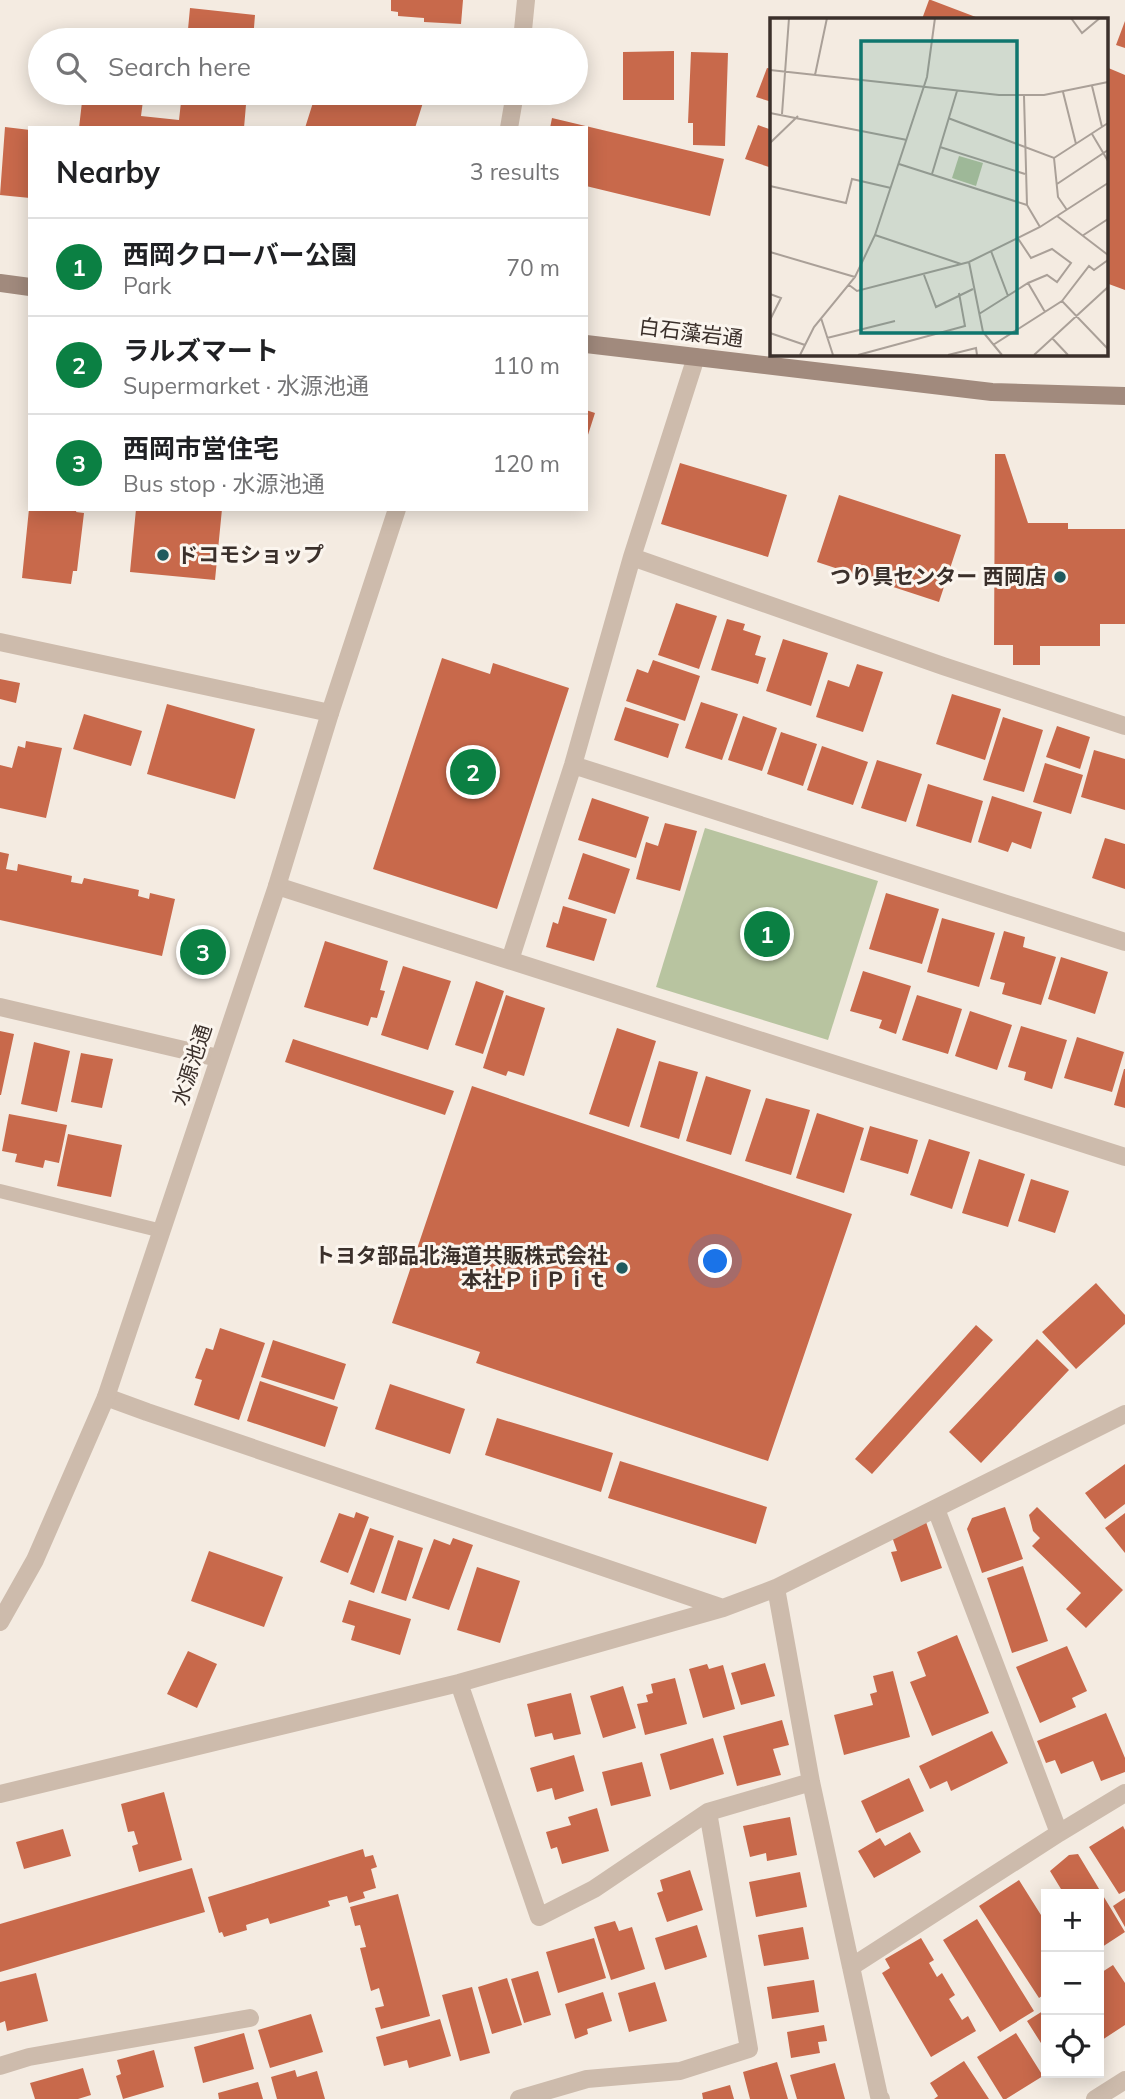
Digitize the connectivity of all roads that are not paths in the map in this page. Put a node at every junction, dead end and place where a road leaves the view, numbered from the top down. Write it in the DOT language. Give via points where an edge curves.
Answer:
graph roads {
  1 [pos="526,0"];
  2 [pos="523,28"];
  3 [pos="514,105"];
  4 [pos="509,126"];
  5 [pos="0,284"];
  6 [pos="28,287"];
  7 [pos="588,344"];
  8 [pos="696,357"];
  9 [pos="1125,396"];
  10 [pos="396,511"];
  11 [pos="632,557"];
  12 [pos="0,642"];
  13 [pos="330,713"];
  14 [pos="1125,726"];
  15 [pos="573,765"];
  16 [pos="277,886"];
  17 [pos="1125,942"];
  18 [pos="510,960"];
  19 [pos="0,1007"];
  20 [pos="218,1058"];
  21 [pos="1125,1157"];
  22 [pos="0,1191"];
  23 [pos="162,1231"];
  24 [pos="106,1397"];
  25 [pos="1125,1414"];
  26 [pos="936,1509"];
  27 [pos="776,1588"];
  28 [pos="723,1608"];
  29 [pos="0,1622"];
  30 [pos="459,1683"];
  31 [pos="811,1782"];
  32 [pos="1125,1793"];
  33 [pos="0,1794"];
  34 [pos="708,1812"];
  35 [pos="1059,1833"];
  36 [pos="851,1967"];
  37 [pos="250,2018"];
  38 [pos="0,2066"];
  39 [pos="1125,2080"];
  40 [pos="519,2099"];
  41 [pos="881,2099"];
  42 [pos="1096,2099"];
  1 -- 2 [label="street"];
  3 -- 4 [label="street"];
  5 -- 6 [label="main road"];
  7 -- 8 [label="main road, 白石藻岩通"];
  8 -- 9 [label="main road, 白石藻岩通" via="992,392"];
  8 -- 11 [label="street"];
  10 -- 13 [label="street, 水源池通"];
  11 -- 14 [label="street"];
  11 -- 15 [label="street"];
  12 -- 13 [label="street"];
  13 -- 16 [label="street, 水源池通"];
  15 -- 17 [label="street"];
  15 -- 18 [label="street"];
  16 -- 18 [label="street"];
  16 -- 20 [label="street, 水源池通"];
  18 -- 21 [label="street"];
  19 -- 20 [label="street"];
  20 -- 23 [label="street, 水源池通"];
  22 -- 23 [label="lane"];
  23 -- 24 [label="street, 水源池通"];
  24 -- 28 [label="street"];
  24 -- 29 [label="street, 水源池通" via="35,1560"];
  25 -- 26 [label="street"];
  26 -- 27 [label="street"];
  26 -- 35 [label="street"];
  27 -- 28 [label="street"];
  27 -- 31 [label="street"];
  28 -- 30 [label="street"];
  30 -- 33 [label="street"];
  30 -- 34 [label="street" via="539,1917 594,1889"];
  31 -- 34 [label="street"];
  31 -- 36 [label="street"];
  32 -- 35 [label="street"];
  34 -- 40 [label="street" via="748,2049 680,2071 586,2079"];
  35 -- 36 [label="street"];
  36 -- 41 [label="street"];
  37 -- 38 [label="street"];
  39 -- 42 [label="street"];
}
